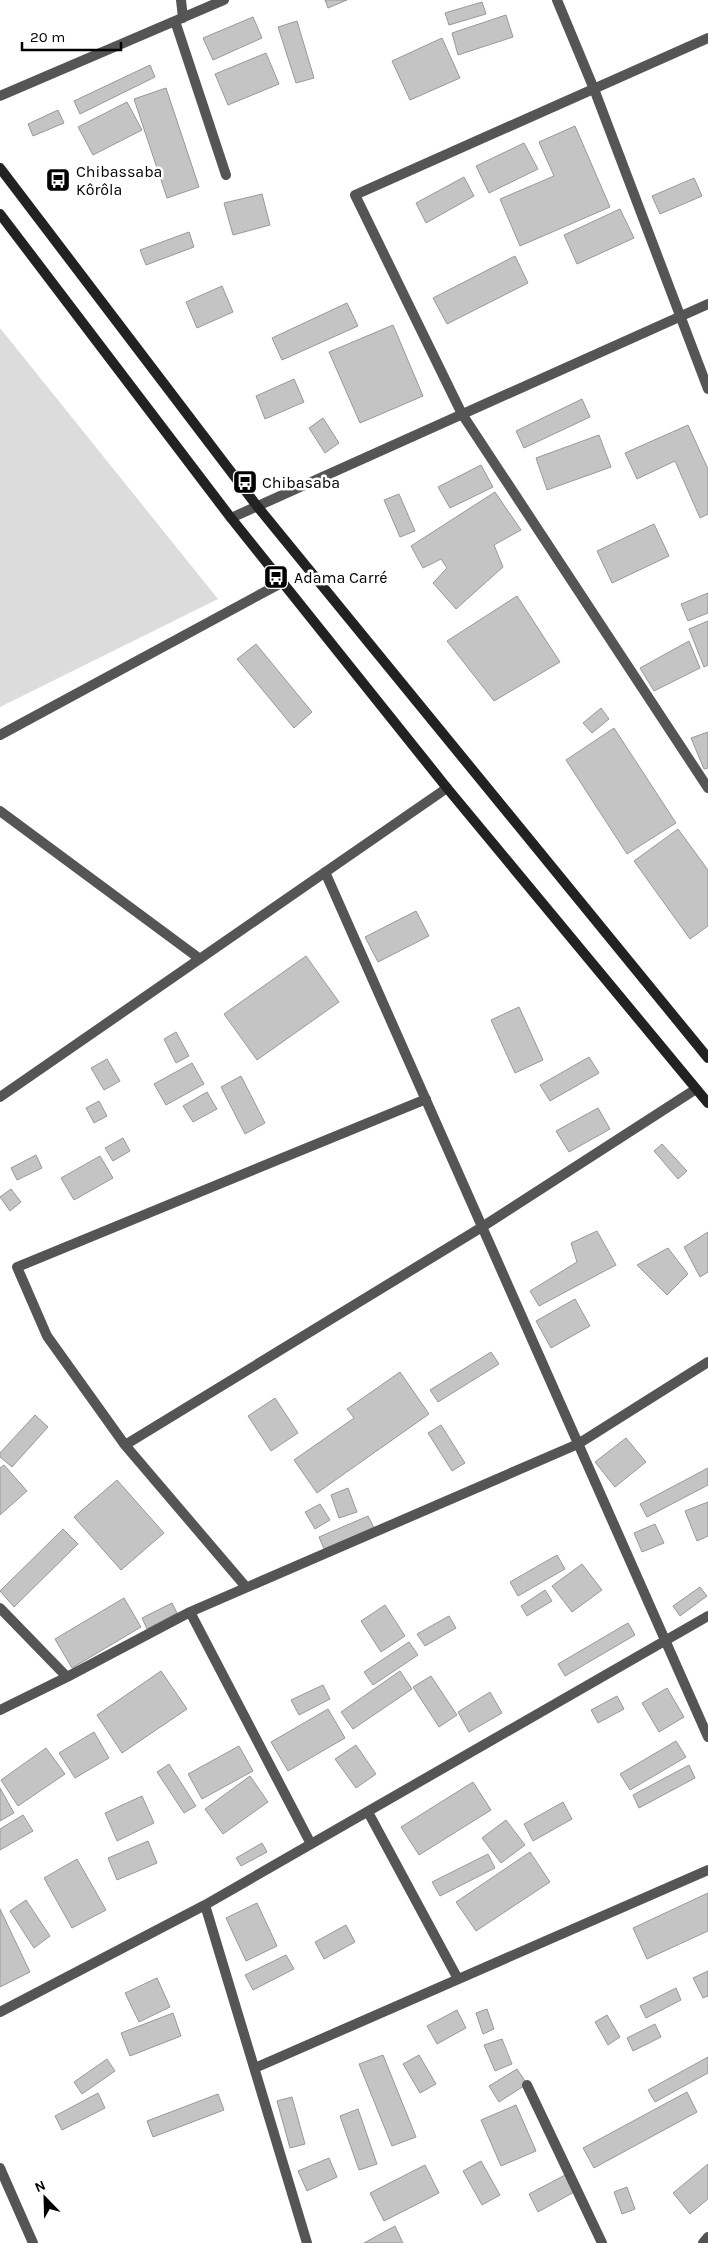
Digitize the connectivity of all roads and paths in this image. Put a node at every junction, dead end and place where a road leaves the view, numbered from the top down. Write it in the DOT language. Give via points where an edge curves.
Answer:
graph roads {
  1 [pos="181,0"];
  2 [pos="224,0"];
  3 [pos="557,0"];
  4 [pos="179,19"];
  5 [pos="708,38"];
  6 [pos="594,89"];
  7 [pos="0,96"];
  8 [pos="0,168"];
  9 [pos="226,175"];
  10 [pos="0,214"];
  11 [pos="708,304"];
  12 [pos="681,316"];
  13 [pos="708,389"];
  14 [pos="462,414"];
  15 [pos="257,506"];
  16 [pos="231,518"];
  17 [pos="283,582"];
  18 [pos="0,735"];
  19 [pos="447,788"];
  20 [pos="708,788"];
  21 [pos="0,811"];
  22 [pos="325,872"];
  23 [pos="200,959"];
  24 [pos="708,1058"];
  25 [pos="696,1089"];
  26 [pos="0,1097"];
  27 [pos="426,1099"];
  28 [pos="708,1103"];
  29 [pos="482,1226"];
  30 [pos="708,1362"];
  31 [pos="125,1444"];
  32 [pos="578,1444"];
  33 [pos="246,1587"];
  34 [pos="0,1608"];
  35 [pos="190,1612"];
  36 [pos="708,1616"];
  37 [pos="665,1640"];
  38 [pos="68,1678"];
  39 [pos="0,1710"];
  40 [pos="708,1737"];
  41 [pos="368,1812"];
  42 [pos="311,1844"];
  43 [pos="708,1870"];
  44 [pos="205,1905"];
  45 [pos="458,1979"];
  46 [pos="0,2012"];
  47 [pos="254,2068"];
  48 [pos="526,2085"];
  49 [pos="0,2168"];
  50 [pos="708,2237"];
  51 [pos="33,2243"];
  52 [pos="307,2243"];
  53 [pos="602,2243"];
  54 [pos="703,2243"];
  1 -- 4 [label="street"];
  2 -- 4 [label="street"];
  3 -- 6 [label="street"];
  4 -- 7 [label="street"];
  4 -- 9 [label="street"];
  5 -- 6 [label="street"];
  6 -- 12 [label="street"];
  6 -- 14 [label="street" via="355,195"];
  8 -- 15 [label="main road"];
  10 -- 16 [label="main road"];
  11 -- 12 [label="street"];
  12 -- 13 [label="street"];
  12 -- 14 [label="street"];
  14 -- 15 [label="street"];
  14 -- 20 [label="street"];
  15 -- 16 [label="street"];
  15 -- 24 [label="main road"];
  16 -- 17 [label="main road"];
  17 -- 18 [label="street"];
  17 -- 19 [label="main road"];
  19 -- 22 [label="street"];
  19 -- 25 [label="main road"];
  21 -- 23 [label="street"];
  22 -- 23 [label="street"];
  22 -- 27 [label="street"];
  23 -- 26 [label="street"];
  25 -- 28 [label="main road"];
  25 -- 29 [label="street"];
  27 -- 29 [label="street"];
  27 -- 31 [label="street" via="17,1267 46,1336"];
  29 -- 31 [label="street"];
  29 -- 32 [label="street"];
  30 -- 32 [label="street"];
  31 -- 33 [label="street"];
  32 -- 33 [label="street"];
  32 -- 37 [label="street"];
  33 -- 35 [label="street"];
  34 -- 38 [label="street"];
  35 -- 38 [label="street"];
  35 -- 42 [label="street"];
  36 -- 37 [label="street"];
  37 -- 40 [label="street"];
  37 -- 41 [label="street"];
  38 -- 39 [label="street"];
  41 -- 42 [label="street"];
  41 -- 45 [label="street"];
  42 -- 44 [label="street"];
  43 -- 45 [label="street"];
  44 -- 46 [label="street"];
  44 -- 47 [label="street"];
  45 -- 47 [label="street"];
  47 -- 52 [label="street"];
  48 -- 53 [label="street"];
  49 -- 51 [label="street"];
  50 -- 54 [label="street"];
}
